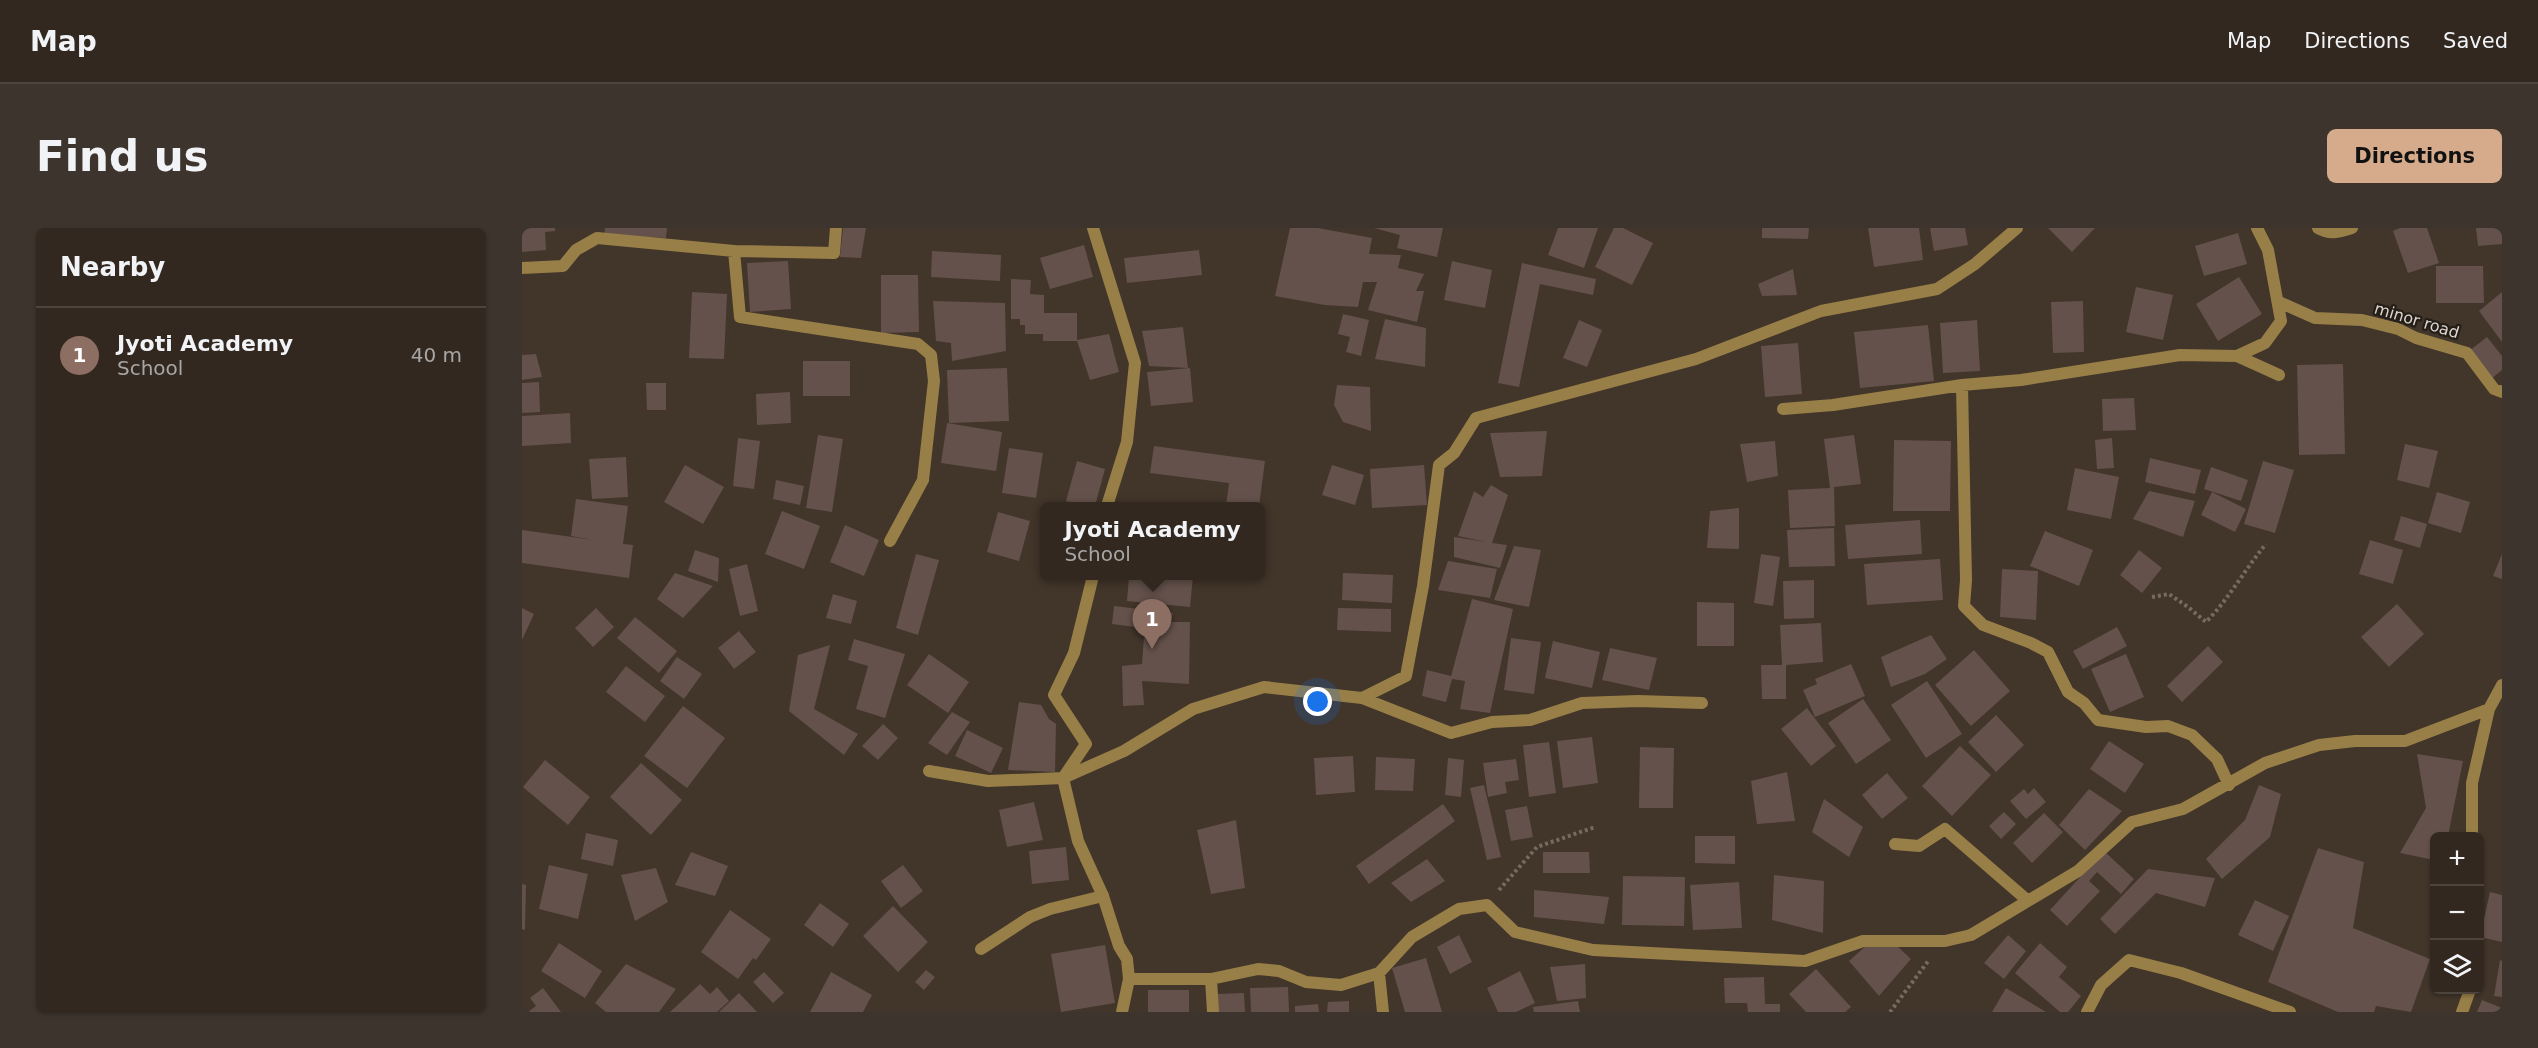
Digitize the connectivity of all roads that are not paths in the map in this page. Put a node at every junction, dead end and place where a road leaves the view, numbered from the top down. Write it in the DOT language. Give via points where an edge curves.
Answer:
graph roads {
  1 [pos="836,228"];
  2 [pos="1093,228"];
  3 [pos="2017,228"];
  4 [pos="2257,228"];
  5 [pos="2318,228"];
  6 [pos="2352,228"];
  7 [pos="734,251"];
  8 [pos="522,268"];
  9 [pos="2279,302"];
  10 [pos="2237,356"];
  11 [pos="2278,375"];
  12 [pos="1962,385"];
  13 [pos="2500,388"];
  14 [pos="1783,409"];
  15 [pos="1109,502"];
  16 [pos="890,541"];
  17 [pos="1092,580"];
  18 [pos="2502,685"];
  19 [pos="1362,699"];
  20 [pos="1702,703"];
  21 [pos="2489,710"];
  22 [pos="929,771"];
  23 [pos="1063,778"];
  24 [pos="2229,785"];
  25 [pos="2472,832"];
  26 [pos="1895,844"];
  27 [pos="1103,896"];
  28 [pos="2027,900"];
  29 [pos="981,949"];
  30 [pos="1379,973"];
  31 [pos="1129,979"];
  32 [pos="1211,979"];
  33 [pos="2469,994"];
  34 [pos="1122,1012"];
  35 [pos="1214,1012"];
  36 [pos="1383,1012"];
  37 [pos="2086,1012"];
  38 [pos="2290,1012"];
  39 [pos="2462,1012"];
  1 -- 7 [label="street" via="834,253"];
  2 -- 15 [label="street" via="1135,363 1127,442"];
  3 -- 19 [label="street" via="1975,264 1937,288 1821,311 1696,359 1476,418 1454,453 1439,465 1406,676"];
  4 -- 9 [label="street" via="2268,250"];
  5 -- 6 [label="street" via="2334,233"];
  7 -- 8 [label="street" via="597,238 576,250 563,266"];
  7 -- 16 [label="street" via="740,317 918,344 931,355 934,381 923,480"];
  9 -- 10 [label="street" via="2281,321 2265,343"];
  9 -- 13 [label="street, minor road" via="2315,318 2362,320 2467,353"];
  10 -- 11 [label="street"];
  10 -- 12 [label="street" via="2180,355 2021,380"];
  12 -- 14 [label="street"];
  12 -- 24 [label="street" via="1964,606 1983,625 2048,652 2068,692 2098,720 2168,726 2192,735 2217,759"];
  17 -- 23 [label="street" via="1074,653 1054,695 1086,744"];
  18 -- 21 [label="street"];
  19 -- 20 [label="street" via="1451,733 1492,722 1530,720 1582,704"];
  19 -- 23 [label="street" via="1264,687 1194,709 1124,751"];
  21 -- 24 [label="street" via="2405,741 2319,745 2265,763"];
  21 -- 25 [label="street" via="2472,783"];
  22 -- 23 [label="street" via="988,781"];
  23 -- 27 [label="street" via="1078,841"];
  24 -- 28 [label="street" via="2183,809 2132,822 2078,871"];
  26 -- 28 [label="street" via="1919,846 1945,829"];
  27 -- 29 [label="street" via="1030,917"];
  27 -- 31 [label="street" via="1127,959"];
  28 -- 30 [label="street" via="1971,935 1945,941 1863,941 1805,961 1593,950 1515,932 1487,905 1459,909 1412,937"];
  30 -- 32 [label="street" via="1341,985 1306,982 1279,971 1258,969"];
  30 -- 36 [label="street"];
  31 -- 32 [label="street"];
  31 -- 34 [label="street"];
  32 -- 35 [label="street"];
  33 -- 39 [label="street"];
  37 -- 38 [label="street" via="2101,985 2129,960 2181,973"];
}
